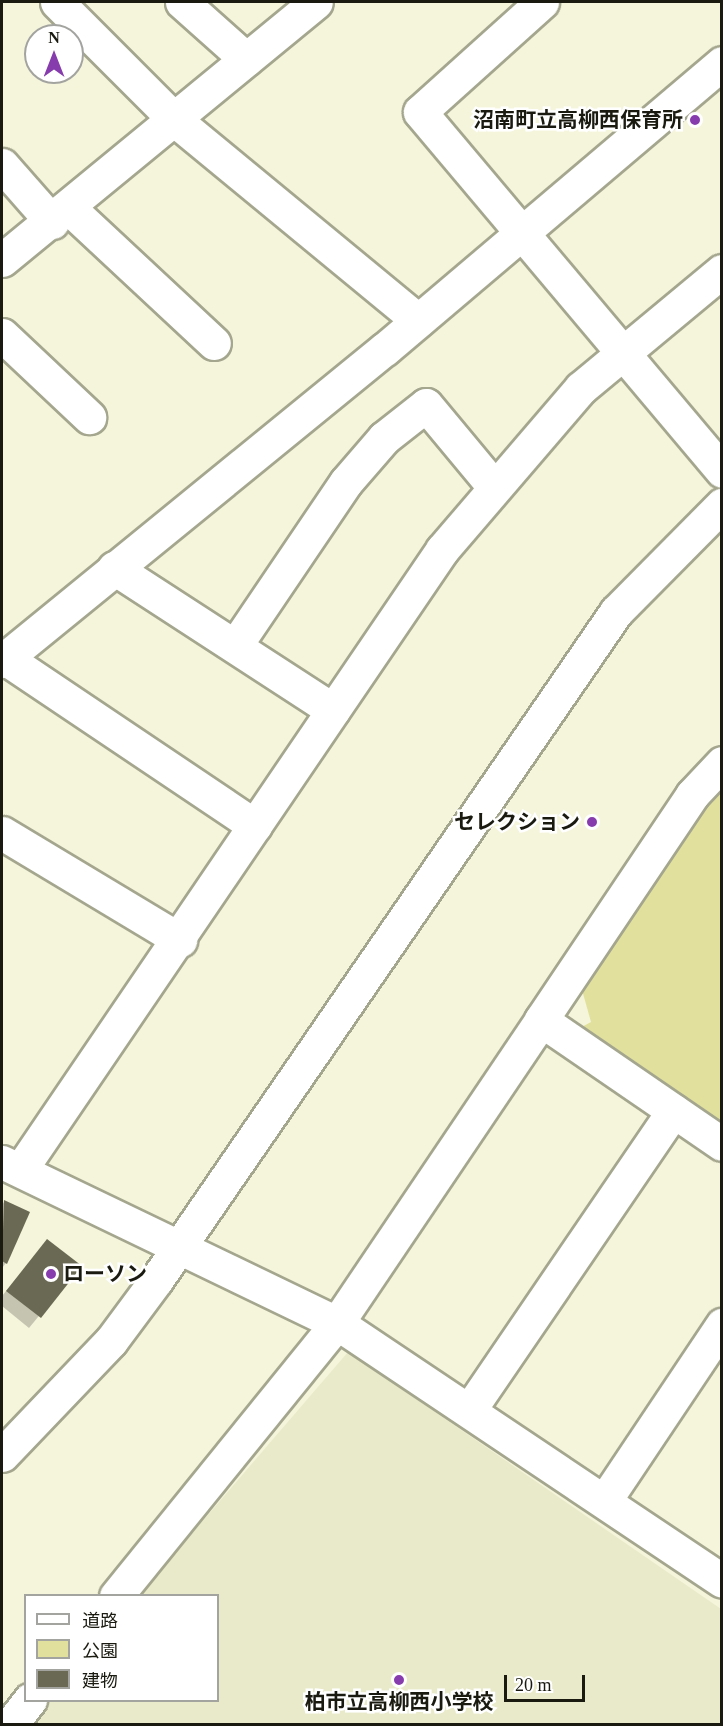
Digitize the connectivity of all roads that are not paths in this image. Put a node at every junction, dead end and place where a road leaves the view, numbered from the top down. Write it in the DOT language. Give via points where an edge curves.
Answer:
graph roads {
  1 [pos="57,2"];
  2 [pos="182,2"];
  3 [pos="316,2"];
  4 [pos="542,2"];
  5 [pos="246,59"];
  6 [pos="722,63"];
  7 [pos="175,120"];
  8 [pos="2,165"];
  9 [pos="61,215"];
  10 [pos="525,234"];
  11 [pos="2,260"];
  12 [pos="722,271"];
  13 [pos="418,320"];
  14 [pos="2,335"];
  15 [pos="214,344"];
  16 [pos="624,356"];
  17 [pos="89,417"];
  18 [pos="722,471"];
  19 [pos="494,487"];
  20 [pos="722,505"];
  21 [pos="114,568"];
  22 [pos="237,643"];
  23 [pos="3,660"];
  24 [pos="333,710"];
  25 [pos="722,763"];
  26 [pos="255,826"];
  27 [pos="2,834"];
  28 [pos="180,940"];
  29 [pos="541,1020"];
  30 [pos="673,1111"];
  31 [pos="722,1144"];
  32 [pos="11,1166"];
  33 [pos="179,1248"];
  34 [pos="338,1323"];
  35 [pos="722,1325"];
  36 [pos="470,1409"];
  37 [pos="2,1455"];
  38 [pos="605,1500"];
  39 [pos="722,1581"];
  40 [pos="118,1594"];
  41 [pos="29,1702"];
  42 [pos="11,1725"];
  1 -- 7 [label="street"];
  2 -- 5 [label="street"];
  3 -- 5 [label="street"];
  4 -- 10 [label="street" via="420,112"];
  5 -- 7 [label="street"];
  6 -- 10 [label="street"];
  7 -- 9 [label="street"];
  7 -- 13 [label="street"];
  8 -- 9 [label="street"];
  9 -- 11 [label="street"];
  9 -- 15 [label="street"];
  10 -- 13 [label="street"];
  10 -- 16 [label="street"];
  12 -- 16 [label="street"];
  13 -- 21 [label="street"];
  14 -- 17 [label="street"];
  16 -- 18 [label="street"];
  16 -- 19 [label="street" via="581,388"];
  19 -- 22 [label="street" via="426,405 384,438 346,482"];
  19 -- 24 [label="street" via="442,550"];
  20 -- 33 [label="street" via="616,612"];
  21 -- 22 [label="street"];
  21 -- 23 [label="street"];
  22 -- 24 [label="street"];
  23 -- 26 [label="street"];
  24 -- 26 [label="street"];
  25 -- 29 [label="street" via="692,795"];
  26 -- 28 [label="street"];
  27 -- 28 [label="street"];
  28 -- 32 [label="street"];
  29 -- 30 [label="street"];
  29 -- 34 [label="street"];
  30 -- 31 [label="street"];
  30 -- 36 [label="street"];
  32 -- 33 [label="street"];
  33 -- 34 [label="street"];
  33 -- 37 [label="street" via="111,1341"];
  34 -- 36 [label="street"];
  34 -- 40 [label="street"];
  35 -- 38 [label="street"];
  36 -- 38 [label="street"];
  38 -- 39 [label="street"];
  41 -- 42 [label="street"];
}
